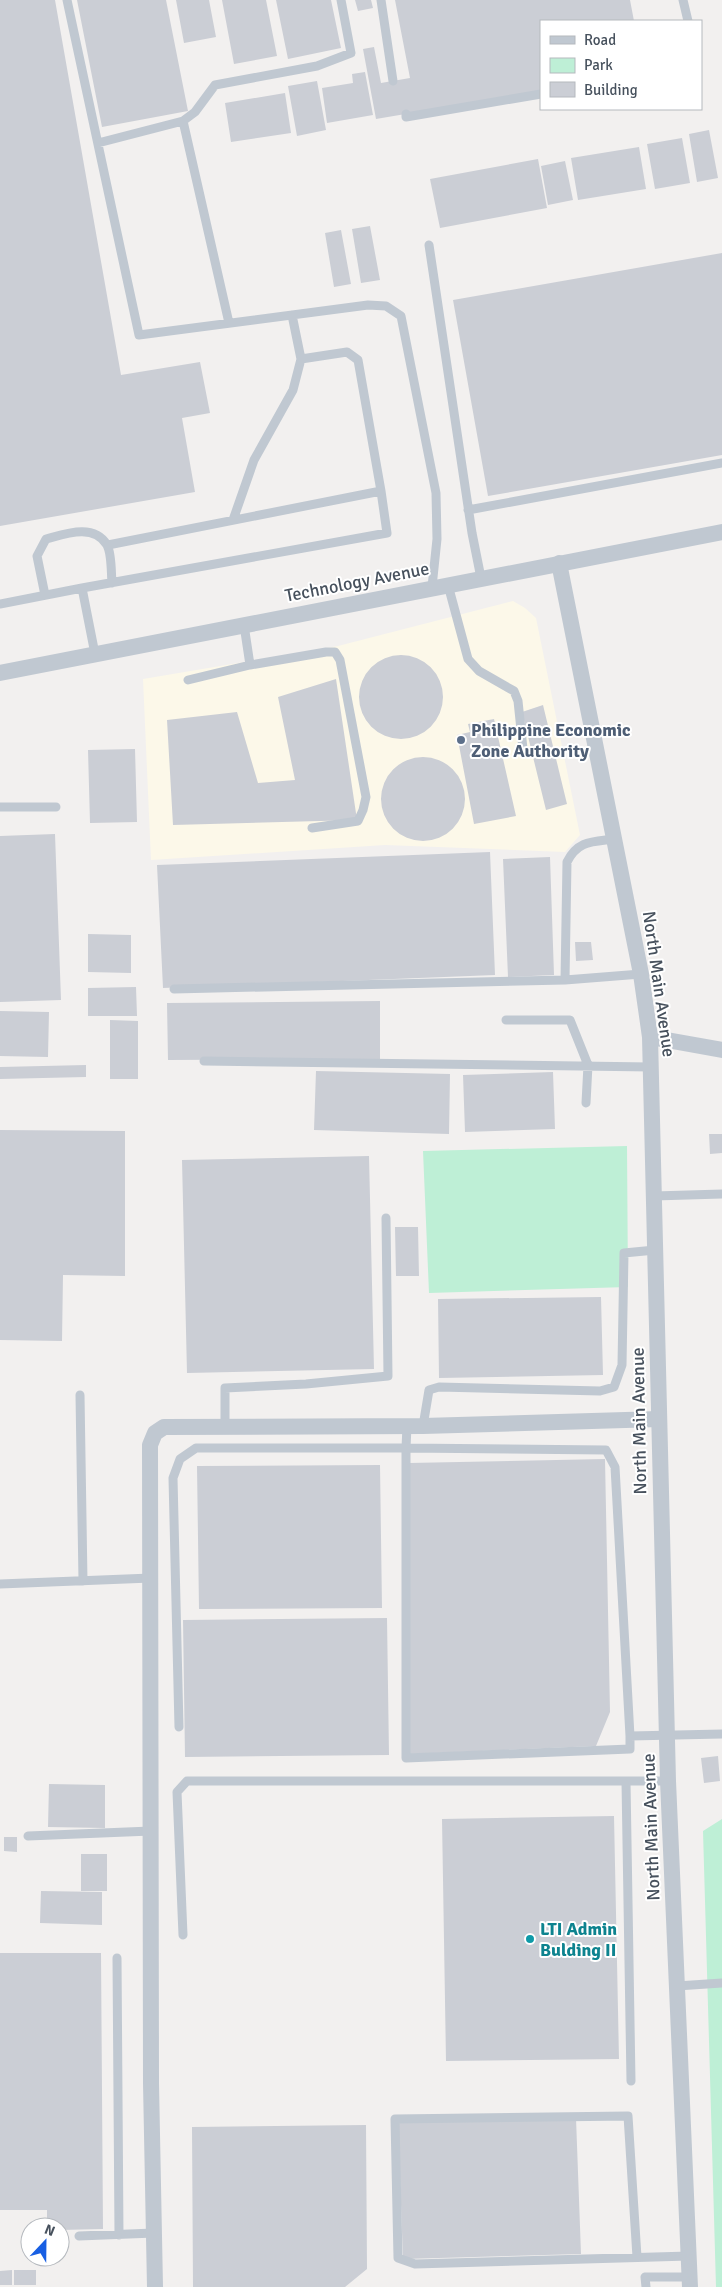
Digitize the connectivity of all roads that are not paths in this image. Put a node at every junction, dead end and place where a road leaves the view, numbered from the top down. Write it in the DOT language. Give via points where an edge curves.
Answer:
graph roads {
  1 [pos="67,0"];
  2 [pos="341,0"];
  3 [pos="381,0"];
  4 [pos="683,0"];
  5 [pos="688,20"];
  6 [pos="393,81"];
  7 [pos="540,94"];
  8 [pos="406,114"];
  9 [pos="183,121"];
  10 [pos="98,143"];
  11 [pos="429,245"];
  12 [pos="292,315"];
  13 [pos="229,323"];
  14 [pos="301,358"];
  15 [pos="722,464"];
  16 [pos="382,491"];
  17 [pos="468,510"];
  18 [pos="232,520"];
  19 [pos="722,532"];
  20 [pos="108,545"];
  21 [pos="559,563"];
  22 [pos="481,578"];
  23 [pos="112,584"];
  24 [pos="440,586"];
  25 [pos="82,588"];
  26 [pos="45,595"];
  27 [pos="0,604"];
  28 [pos="244,625"];
  29 [pos="96,654"];
  30 [pos="250,665"];
  31 [pos="0,673"];
  32 [pos="188,680"];
  33 [pos="522,749"];
  34 [pos="0,807"];
  35 [pos="56,807"];
  36 [pos="312,828"];
  37 [pos="615,839"];
  38 [pos="641,974"];
  39 [pos="565,980"];
  40 [pos="174,989"];
  41 [pos="506,1020"];
  42 [pos="650,1037"];
  43 [pos="722,1050"];
  44 [pos="204,1061"];
  45 [pos="588,1065"];
  46 [pos="651,1067"];
  47 [pos="586,1103"];
  48 [pos="722,1194"];
  49 [pos="654,1196"];
  50 [pos="386,1218"];
  51 [pos="655,1250"];
  52 [pos="80,1395"];
  53 [pos="659,1419"];
  54 [pos="415,1426"];
  55 [pos="225,1428"];
  56 [pos="406,1448"];
  57 [pos="151,1578"];
  58 [pos="83,1581"];
  59 [pos="0,1584"];
  60 [pos="179,1727"];
  61 [pos="722,1734"];
  62 [pos="630,1736"];
  63 [pos="667,1737"];
  64 [pos="668,1781"];
  65 [pos="626,1782"];
  66 [pos="151,1831"];
  67 [pos="28,1836"];
  68 [pos="183,1936"];
  69 [pos="117,1958"];
  70 [pos="722,1984"];
  71 [pos="678,1986"];
  72 [pos="631,2080"];
  73 [pos="154,2233"];
  74 [pos="119,2235"];
  75 [pos="79,2236"];
  76 [pos="689,2256"];
  77 [pos="637,2257"];
  78 [pos="690,2282"];
  79 [pos="155,2287"];
  80 [pos="646,2287"];
  1 -- 10 [label="lane"];
  2 -- 9 [label="lane" via="351,54 317,66 215,85 195,112"];
  3 -- 6 [label="lane"];
  4 -- 5 [label="lane"];
  7 -- 8 [label="lane" via="406,117"];
  9 -- 10 [label="lane"];
  9 -- 13 [label="lane"];
  10 -- 13 [label="lane" via="139,335"];
  11 -- 17 [label="lane"];
  12 -- 13 [label="lane"];
  12 -- 14 [label="lane"];
  12 -- 24 [label="lane" via="368,305 386,306 401,316 436,493"];
  14 -- 16 [label="lane" via="347,352 358,360"];
  14 -- 18 [label="lane" via="293,390 254,460"];
  15 -- 17 [label="lane"];
  16 -- 18 [label="lane"];
  16 -- 23 [label="lane" via="387,533"];
  17 -- 22 [label="lane"];
  18 -- 20 [label="lane"];
  19 -- 21 [label="street, Technology Avenue"];
  20 -- 23 [label="lane"];
  20 -- 26 [label="lane" via="97,535 77,531 46,539 37,556"];
  21 -- 22 [label="street, Technology Avenue"];
  21 -- 37 [label="street, North Main Avenue"];
  22 -- 24 [label="street, Technology Avenue"];
  23 -- 25 [label="lane"];
  24 -- 28 [label="street, Technology Avenue"];
  24 -- 33 [label="lane" via="468,659 479,671 514,692 518,701"];
  25 -- 26 [label="lane"];
  25 -- 29 [label="lane"];
  26 -- 27 [label="lane"];
  28 -- 29 [label="street, Technology Avenue"];
  28 -- 30 [label="lane"];
  29 -- 31 [label="street, Technology Avenue"];
  30 -- 32 [label="lane"];
  30 -- 36 [label="lane" via="326,652 335,652 340,660 366,797 358,821"];
  34 -- 35 [label="lane"];
  37 -- 38 [label="street, North Main Avenue"];
  37 -- 39 [label="lane" via="587,843 573,850 567,862"];
  38 -- 39 [label="lane"];
  38 -- 42 [label="street, North Main Avenue"];
  39 -- 40 [label="lane"];
  41 -- 45 [label="lane" via="570,1020"];
  42 -- 43 [label="street"];
  42 -- 46 [label="street, North Main Avenue"];
  44 -- 45 [label="lane"];
  45 -- 46 [label="lane"];
  45 -- 47 [label="lane"];
  46 -- 49 [label="street, North Main Avenue"];
  48 -- 49 [label="lane"];
  49 -- 51 [label="street, North Main Avenue"];
  50 -- 55 [label="lane" via="388,1376 225,1388"];
  51 -- 53 [label="street, North Main Avenue"];
  51 -- 54 [label="lane" via="624,1252 622,1365 614,1387 600,1391 439,1387 428,1390"];
  52 -- 58 [label="lane"];
  53 -- 54 [label="street"];
  53 -- 63 [label="street, North Main Avenue"];
  54 -- 55 [label="street"];
  54 -- 56 [label="lane"];
  55 -- 57 [label="street" via="164,1427 155,1433 150,1445"];
  56 -- 60 [label="lane" via="196,1448 180,1459 173,1478"];
  56 -- 62 [label="lane" via="606,1450 615,1467"];
  56 -- 62 [label="lane" via="406,1758 630,1749"];
  57 -- 58 [label="lane"];
  57 -- 66 [label="street"];
  58 -- 59 [label="lane"];
  61 -- 63 [label="lane"];
  62 -- 63 [label="lane"];
  63 -- 64 [label="street, North Main Avenue"];
  64 -- 65 [label="lane"];
  64 -- 71 [label="street, North Main Avenue"];
  65 -- 68 [label="lane" via="187,1781 177,1792"];
  65 -- 72 [label="lane"];
  66 -- 67 [label="lane"];
  66 -- 73 [label="street"];
  69 -- 74 [label="lane"];
  70 -- 71 [label="lane"];
  71 -- 76 [label="street, North Main Avenue"];
  73 -- 74 [label="lane"];
  73 -- 79 [label="street"];
  74 -- 75 [label="lane"];
  76 -- 77 [label="lane"];
  76 -- 78 [label="street, North Main Avenue"];
  77 -- 77 [label="lane" via="628,2116 395,2119 398,2258 415,2264"];
  78 -- 80 [label="lane" via="645,2277"];
}
